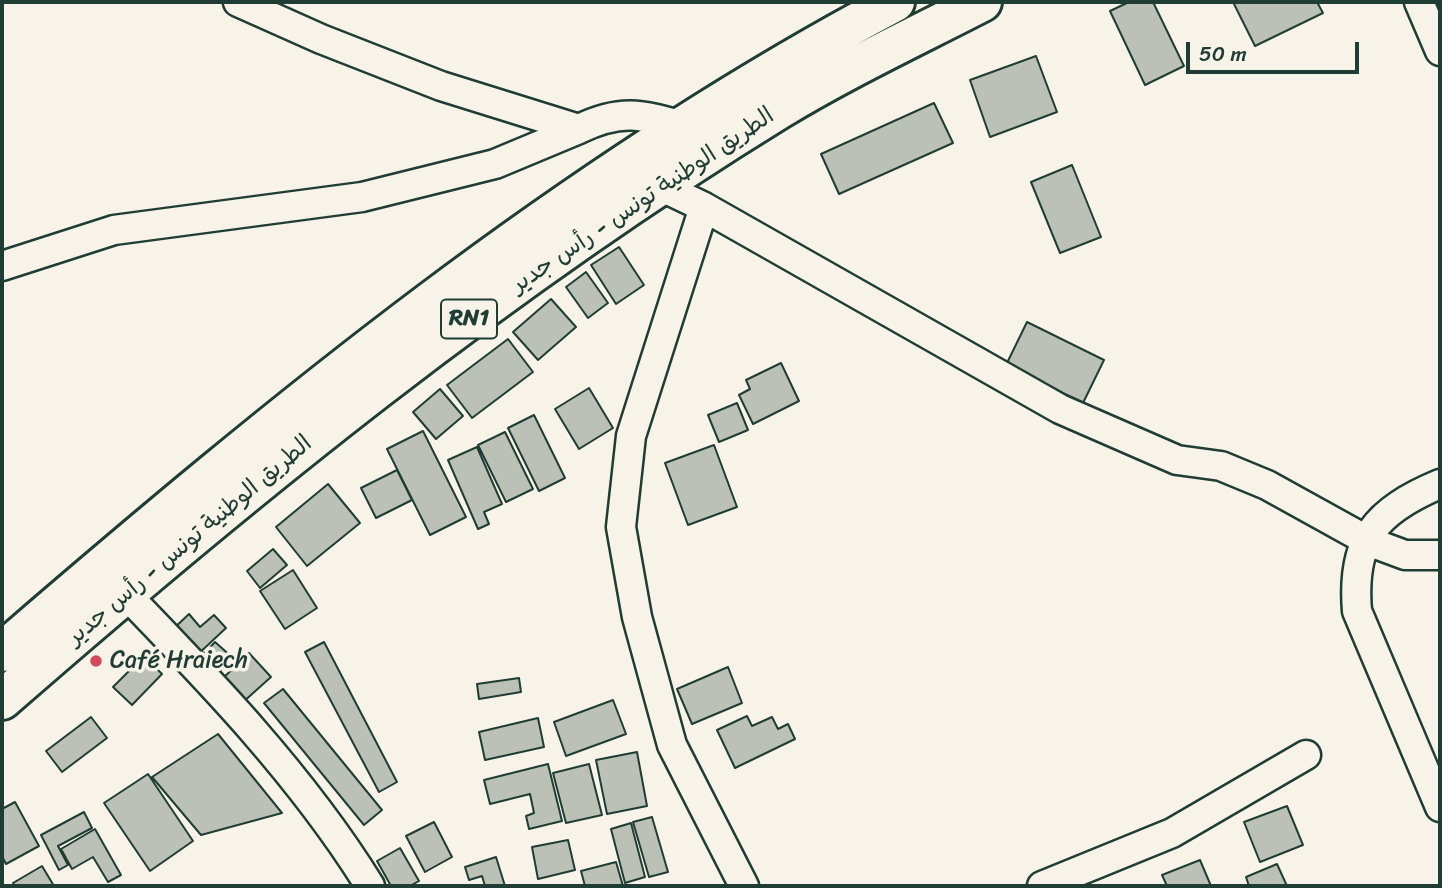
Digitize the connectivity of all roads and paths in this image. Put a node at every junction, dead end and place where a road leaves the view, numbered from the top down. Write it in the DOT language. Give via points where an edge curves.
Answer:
graph roads {
  1 [pos="238,2"];
  2 [pos="895,2"];
  3 [pos="982,2"];
  4 [pos="1419,7"];
  5 [pos="1440,51"];
  6 [pos="683,125"];
  7 [pos="579,129"];
  8 [pos="660,186"];
  9 [pos="704,207"];
  10 [pos="2,266"];
  11 [pos="1440,484"];
  12 [pos="1365,540"];
  13 [pos="1440,555"];
  14 [pos="112,580"];
  15 [pos="2,652"];
  16 [pos="2,699"];
  17 [pos="1306,755"];
  18 [pos="1440,807"];
  19 [pos="370,886"];
  20 [pos="744,886"];
  21 [pos="1042,886"];
  1 -- 7 [label="street" via="441,86"];
  2 -- 6 [label="highway, الطريق الوطنية تونس - رأس جدير / RN1"];
  3 -- 8 [label="highway, الطريق الوطنية تونس - رأس جدير / RN1" via="781,109"];
  4 -- 5 [label="street"];
  6 -- 7 [label="street" via="636,113 602,118"];
  6 -- 14 [label="highway, الطريق الوطنية تونس - رأس جدير / RN1" via="419,309 308,395"];
  7 -- 10 [label="street" via="495,164 389,191 318,206 114,230"];
  8 -- 9 [label="street"];
  8 -- 14 [label="highway, الطريق الوطنية تونس - رأس جدير / RN1" via="434,344 308,441"];
  9 -- 12 [label="street" via="1060,409 1177,460 1221,466 1267,485"];
  9 -- 20 [label="street" via="631,436 621,527 637,617 672,745"];
  11 -- 12 [label="street" via="1406,498 1381,517"];
  12 -- 13 [label="street" via="1405,555"];
  12 -- 18 [label="street" via="1355,583 1357,611"];
  14 -- 15 [label="highway, الطريق الوطنية تونس - رأس جدير / RN1"];
  14 -- 16 [label="highway, الطريق الوطنية تونس - رأس جدير / RN1"];
  14 -- 19 [label="street" via="246,721 348,850"];
  17 -- 21 [label="street" via="1172,833"];
}
